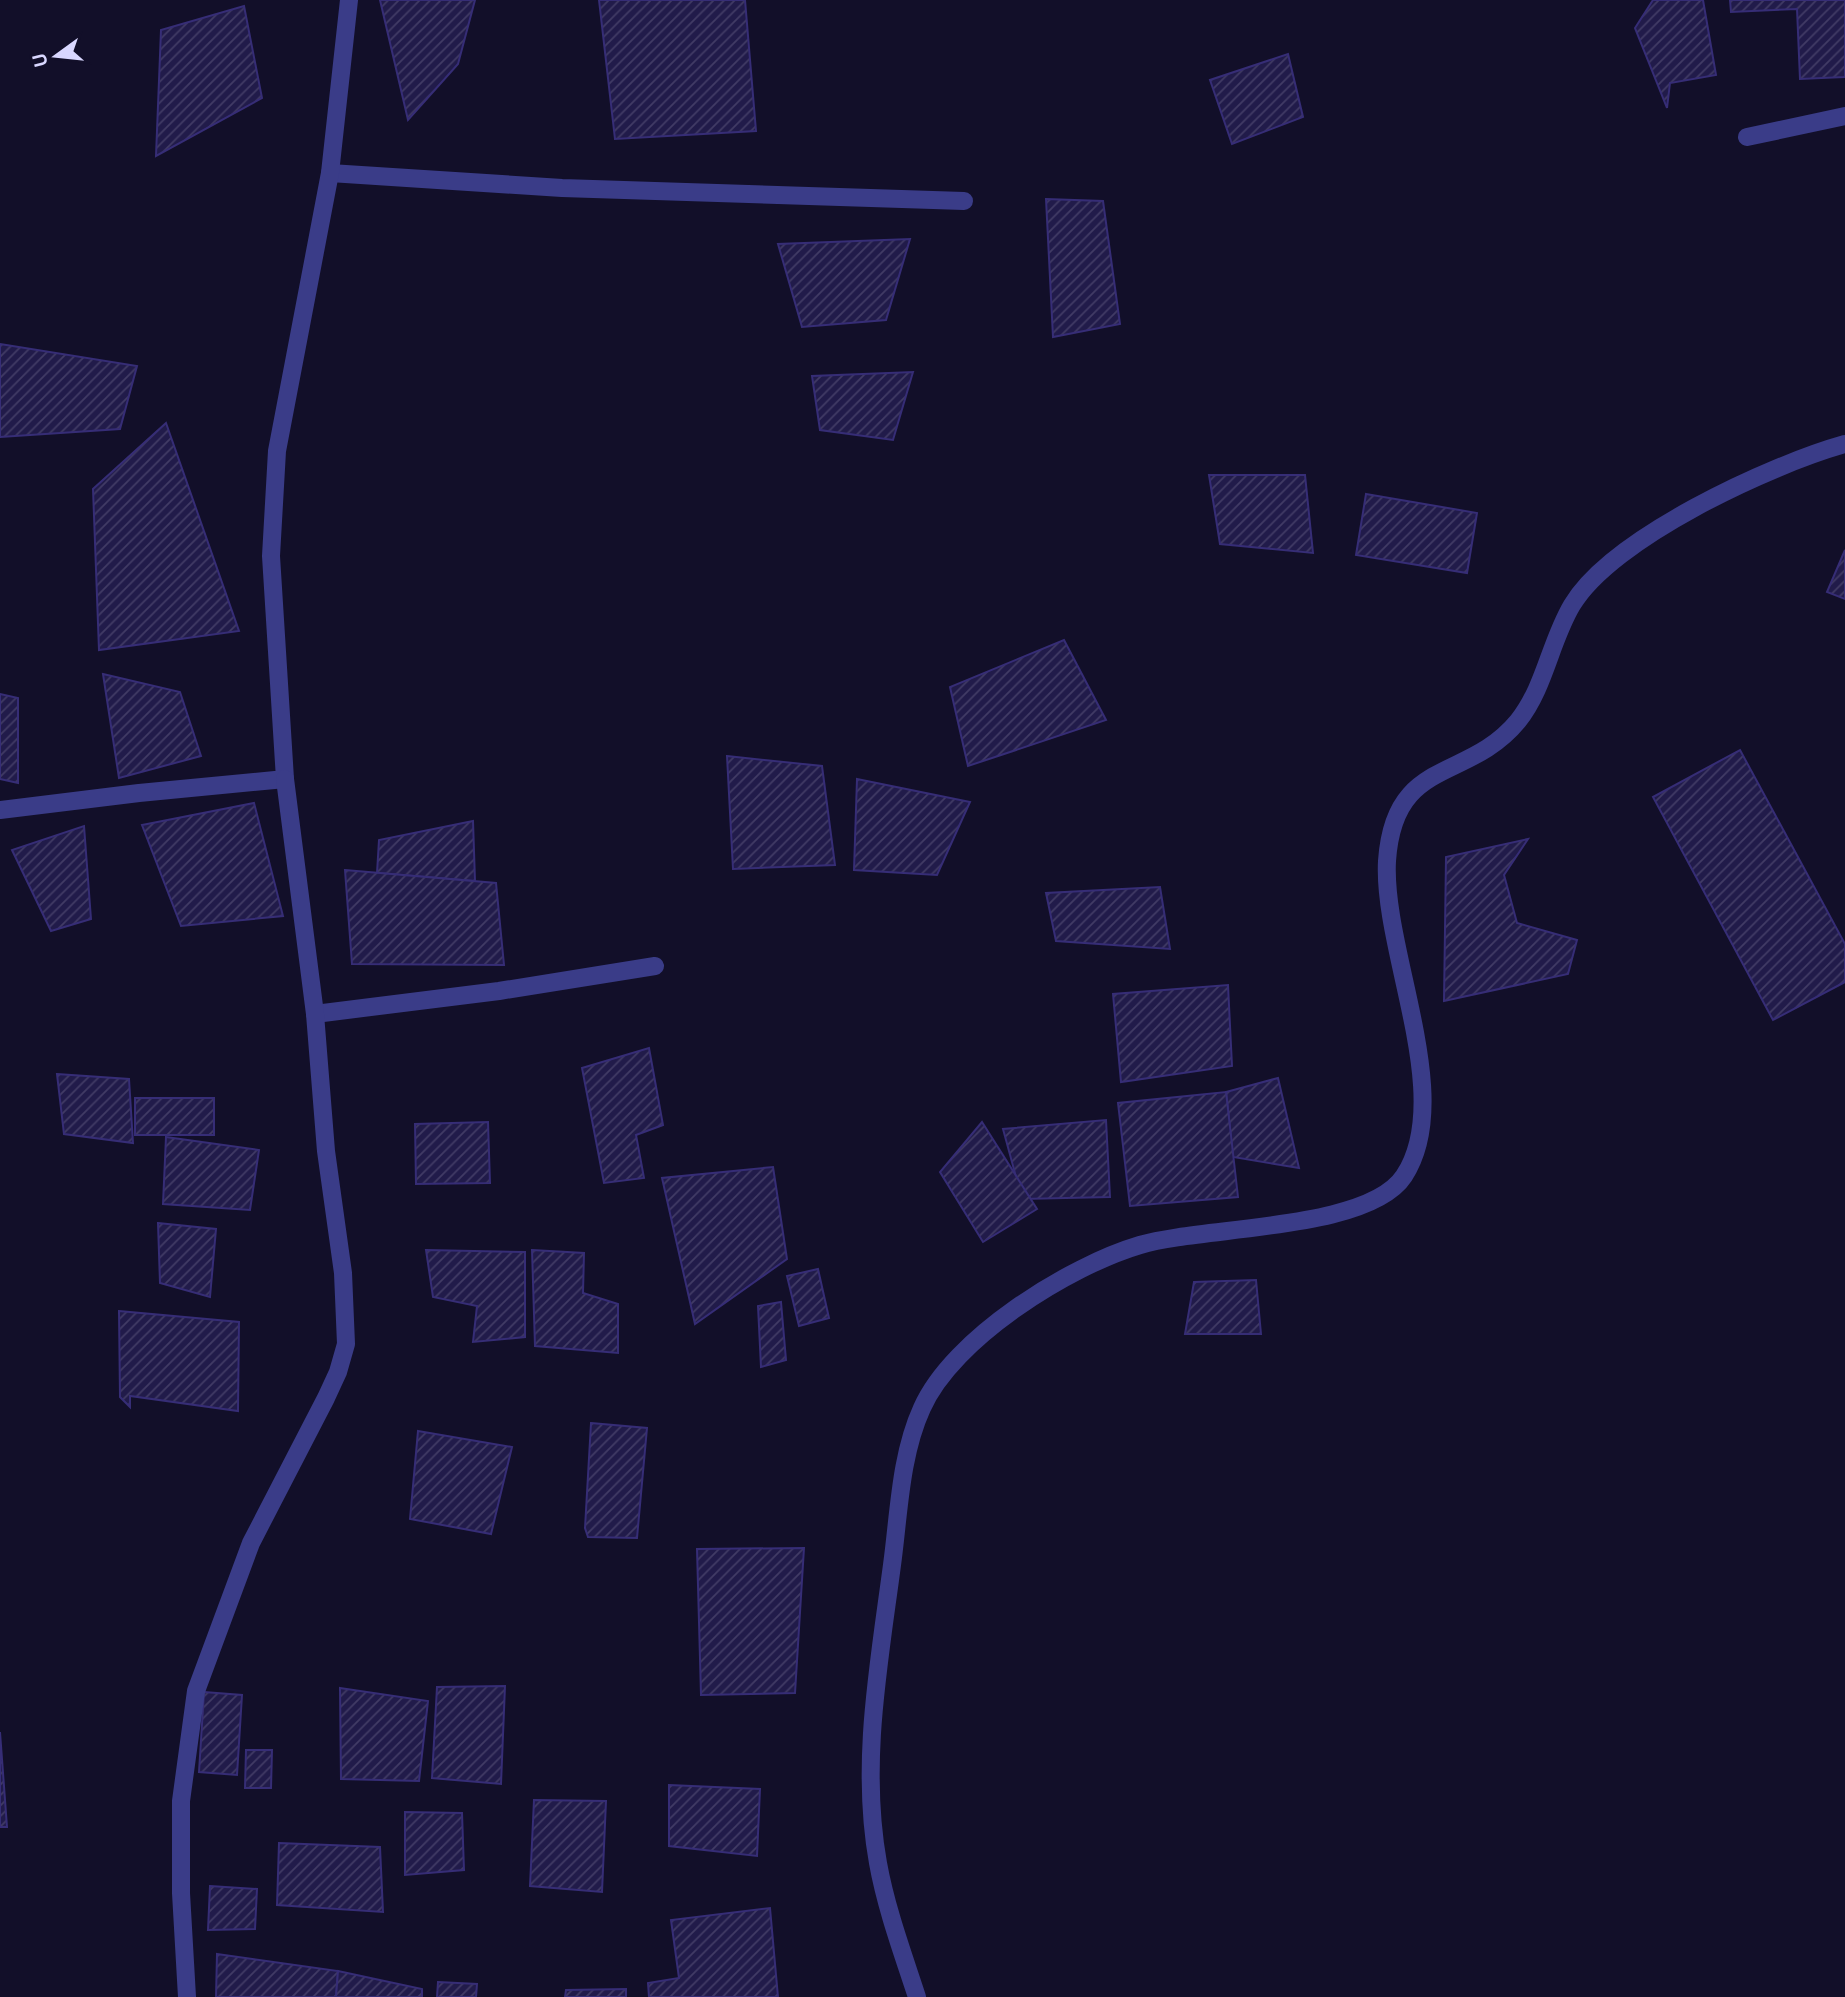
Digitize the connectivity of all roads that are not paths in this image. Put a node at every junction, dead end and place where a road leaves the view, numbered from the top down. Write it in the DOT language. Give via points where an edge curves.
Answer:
graph roads {
  1 [pos="349,0"];
  2 [pos="1845,116"];
  3 [pos="1747,137"];
  4 [pos="330,173"];
  5 [pos="964,201"];
  6 [pos="1845,444"];
  7 [pos="285,779"];
  8 [pos="0,810"];
  9 [pos="655,966"];
  10 [pos="315,1014"];
  11 [pos="187,1997"];
  12 [pos="917,1997"];
  1 -- 4 [label="street"];
  2 -- 3 [label="street"];
  4 -- 5 [label="street" via="562,188"];
  4 -- 7 [label="street" via="277,451 271,556"];
  6 -- 12 [label="street" via="1773,469 1695,509 1623,554 1591,581 1572,605 1537,690 1519,720 1486,748 1416,788 1398,808 1387,866 1389,908 1422,1083 1413,1163 1399,1184 1379,1200 1344,1211 1143,1244 1079,1268 1031,1298 947,1366 922,1407 907,1455 870,1738 878,1866"];
  7 -- 8 [label="street"];
  7 -- 10 [label="street"];
  9 -- 10 [label="street"];
  10 -- 11 [label="street" via="326,1151 343,1273 346,1344 326,1398 251,1543 196,1691 181,1801"];
}
